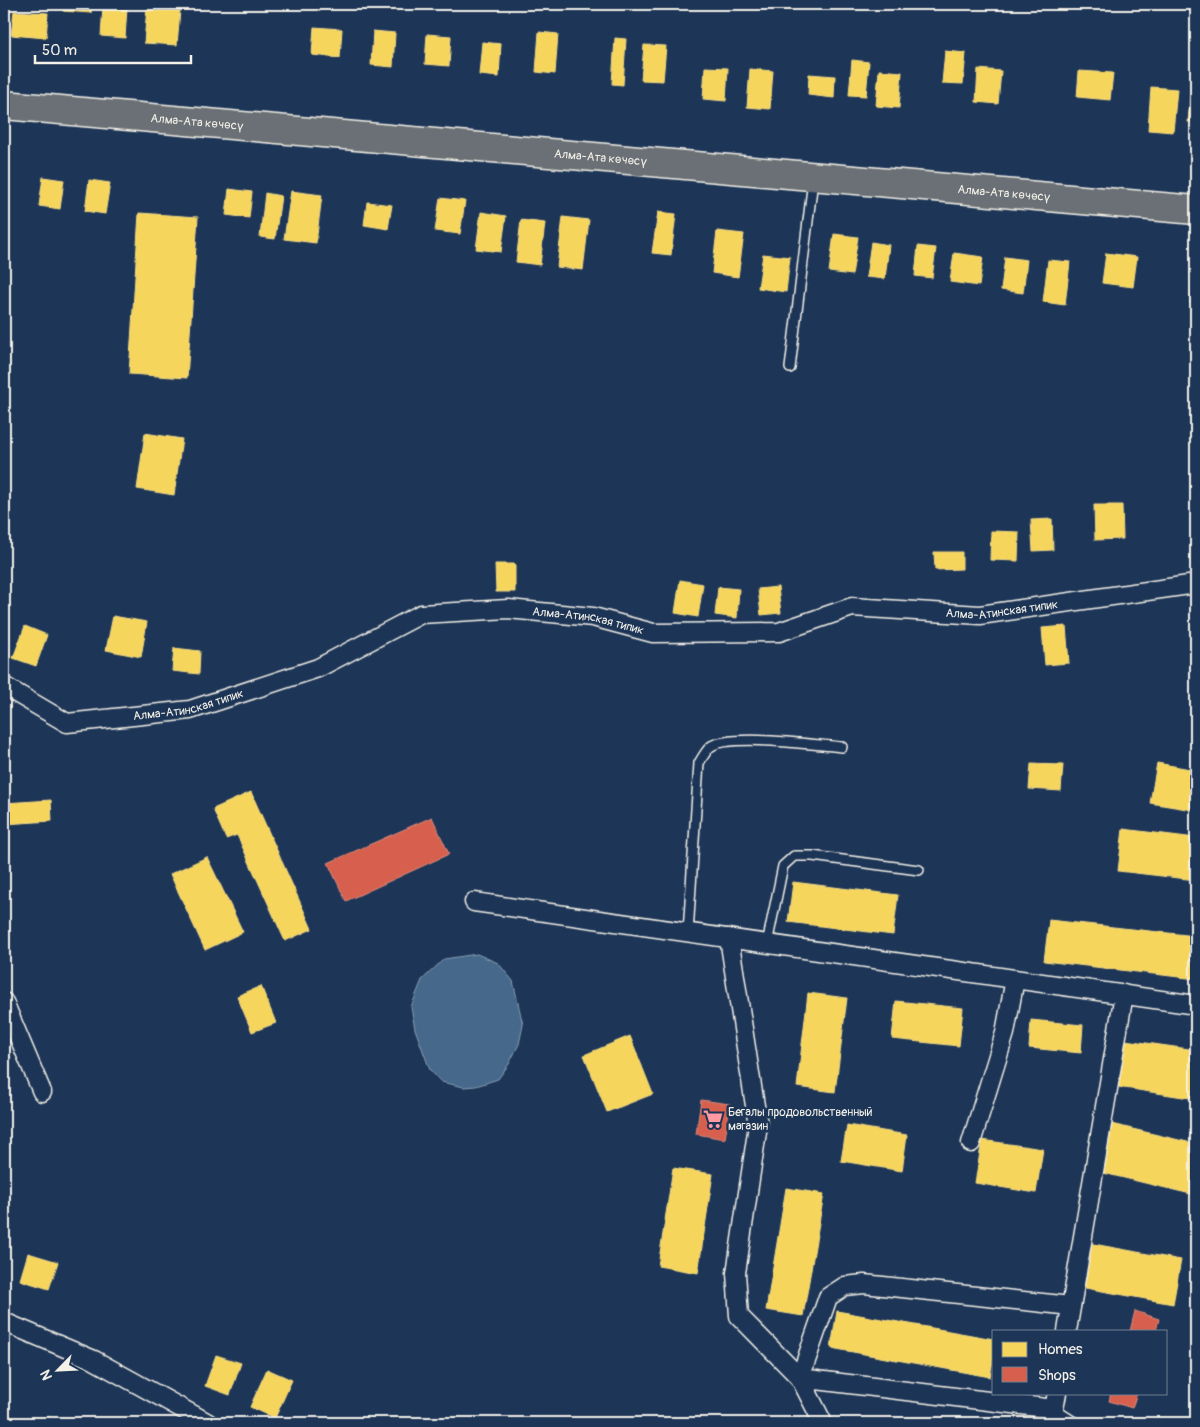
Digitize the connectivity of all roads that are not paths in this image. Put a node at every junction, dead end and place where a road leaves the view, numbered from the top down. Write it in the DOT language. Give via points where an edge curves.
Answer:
graph roads {
  1 [pos="4,105"];
  2 [pos="813,176"];
  3 [pos="1196,210"];
  4 [pos="790,368"];
  5 [pos="1196,584"];
  6 [pos="4,686"];
  7 [pos="842,747"];
  8 [pos="919,870"];
  9 [pos="474,902"];
  10 [pos="688,933"];
  11 [pos="729,938"];
  12 [pos="768,944"];
  13 [pos="1015,979"];
  14 [pos="1124,994"];
  15 [pos="4,1002"];
  16 [pos="1196,1004"];
  17 [pos="42,1092"];
  18 [pos="971,1144"];
  19 [pos="1071,1306"];
  20 [pos="4,1322"];
  21 [pos="1067,1330"];
  22 [pos="800,1378"];
  23 [pos="1055,1401"];
  24 [pos="208,1423"];
  25 [pos="824,1423"];
  26 [pos="1076,1423"];
  1 -- 2 [label="highway, Алма-Ата көчөсү"];
  2 -- 3 [label="highway, Алма-Ата көчөсү"];
  2 -- 4 [label="lane"];
  5 -- 6 [label="street, Алма-Атинская типик" via="980,614 852,607 779,632 653,633 593,616 508,609 421,614 318,668 190,710 67,723"];
  7 -- 10 [label="lane" via="750,740 726,741 711,747 698,763"];
  8 -- 12 [label="lane" via="794,856 783,866"];
  9 -- 10 [label="street"];
  10 -- 11 [label="street"];
  11 -- 12 [label="street"];
  11 -- 22 [label="street" via="758,1124 736,1273 739,1316"];
  12 -- 13 [label="street"];
  13 -- 14 [label="street"];
  13 -- 18 [label="street" via="1005,1033"];
  14 -- 16 [label="street"];
  14 -- 19 [label="street"];
  15 -- 17 [label="street"];
  19 -- 21 [label="street"];
  19 -- 22 [label="street" via="864,1284 845,1286 828,1297"];
  20 -- 24 [label="street" via="94,1360"];
  22 -- 23 [label="street"];
  22 -- 25 [label="street"];
  23 -- 26 [label="lane"];
}
